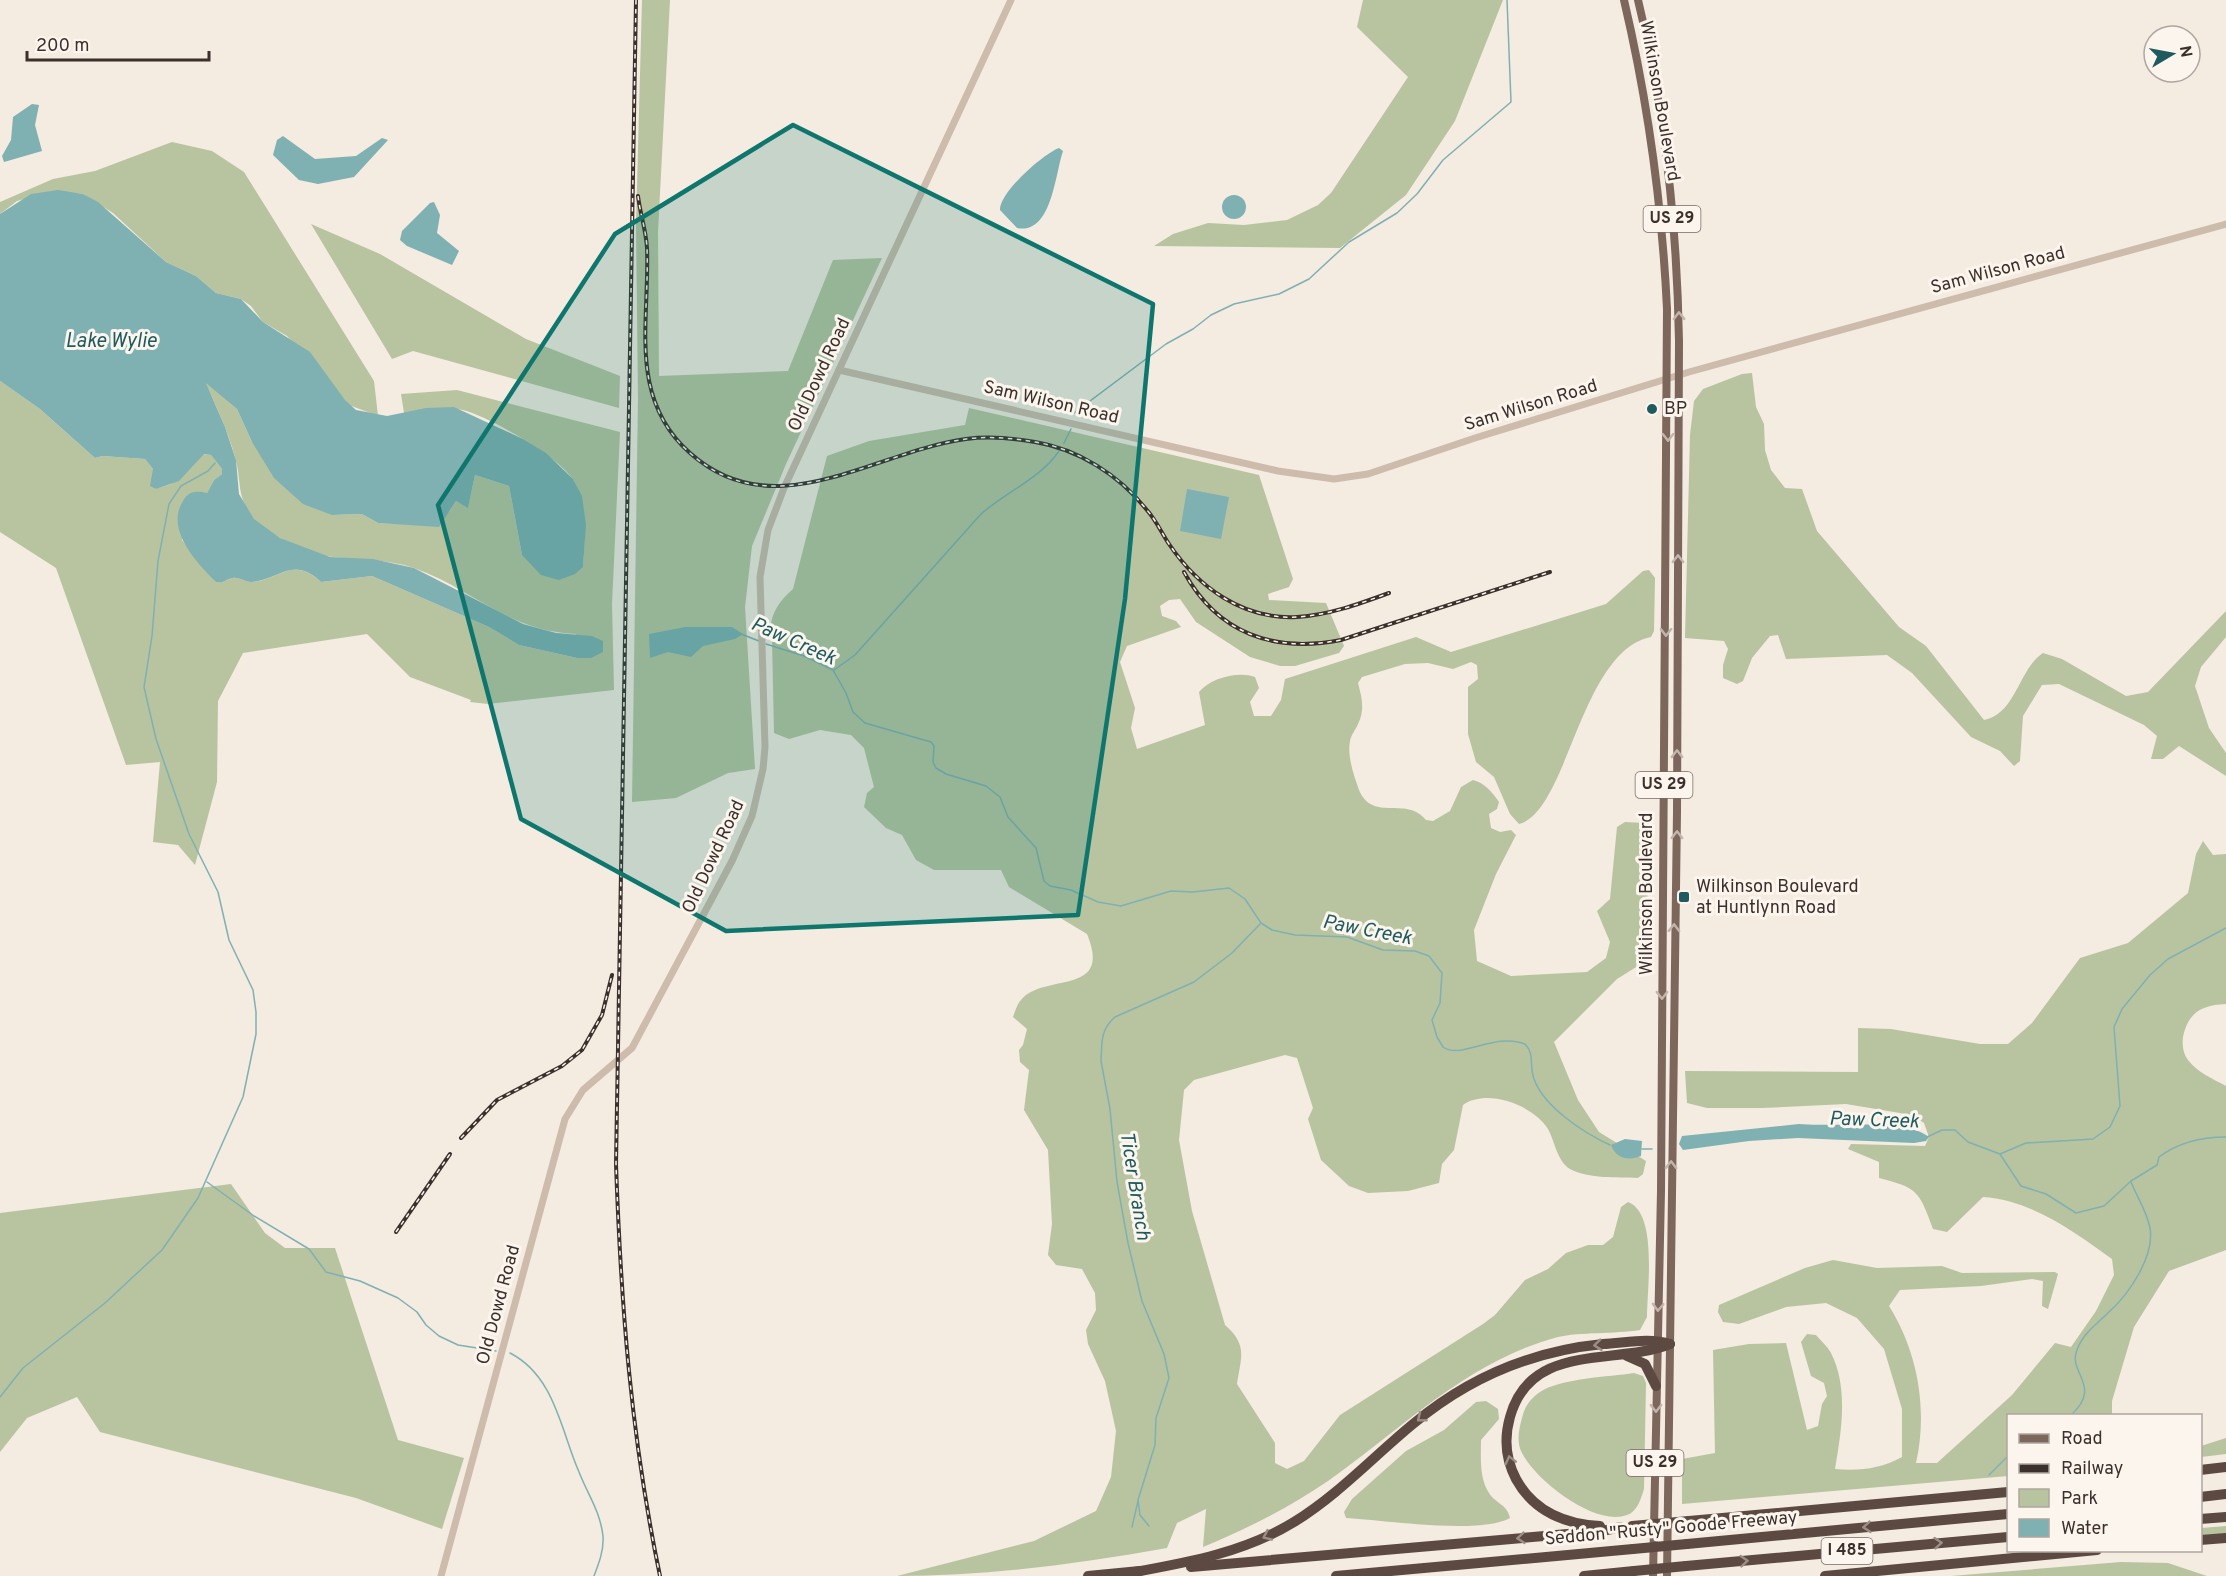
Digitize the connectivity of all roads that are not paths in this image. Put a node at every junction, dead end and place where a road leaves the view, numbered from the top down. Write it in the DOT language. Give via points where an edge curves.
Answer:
graph roads {
  1 [pos="1011,0"];
  2 [pos="1624,0"];
  3 [pos="1638,0"];
  4 [pos="2226,224"];
  5 [pos="839,370"];
  6 [pos="1680,375"];
  7 [pos="1668,379"];
  8 [pos="1662,1016"];
  9 [pos="1673,1016"];
  10 [pos="1661,1191"];
  11 [pos="1671,1307"];
  12 [pos="1670,1344"];
  13 [pos="1656,1345"];
  14 [pos="1618,1354"];
  15 [pos="1656,1386"];
  16 [pos="2226,1467"];
  17 [pos="2202,1470"];
  18 [pos="2226,1474"];
  19 [pos="2202,1476"];
  20 [pos="2007,1492"];
  21 [pos="2226,1494"];
  22 [pos="2202,1497"];
  23 [pos="2007,1514"];
  24 [pos="2226,1517"];
  25 [pos="2202,1519"];
  26 [pos="1626,1527"];
  27 [pos="2007,1537"];
  28 [pos="2226,1538"];
  29 [pos="2202,1542"];
  30 [pos="2202,1542"];
  31 [pos="2226,1544"];
  32 [pos="2086,1552"];
  33 [pos="1135,1572"];
  34 [pos="441,1576"];
  35 [pos="1088,1576"];
  36 [pos="1336,1576"];
  37 [pos="1584,1576"];
  38 [pos="1653,1576"];
  39 [pos="1667,1576"];
  40 [pos="1825,1576"];
  1 -- 5 [label="street, Old Dowd Road"];
  2 -- 7 [label="main road, Wilkinson Boulevard / US 29" via="1648,115 1662,221"];
  6 -- 3 [label="main road, Wilkinson Boulevard / US 29, one-way" via="1677,268 1665,152"];
  4 -- 6 [label="street, Sam Wilson Road"];
  5 -- 7 [label="street, Sam Wilson Road" via="1278,471 1334,479 1368,474"];
  5 -- 34 [label="street, Old Dowd Road" via="768,530 760,576 764,755 752,816 638,1039 627,1054 583,1090 566,1119"];
  6 -- 7 [label="street, Sam Wilson Road"];
  9 -- 6 [label="main road, Wilkinson Boulevard / US 29, one-way"];
  7 -- 8 [label="main road, Wilkinson Boulevard / US 29, one-way"];
  8 -- 9 [label="main road"];
  8 -- 10 [label="main road, Wilkinson Boulevard / US 29"];
  11 -- 9 [label="main road, Wilkinson Boulevard / US 29, one-way"];
  10 -- 11 [label="main road" via="1666,1196 1666,1269"];
  10 -- 13 [label="main road, Wilkinson Boulevard / US 29, one-way"];
  11 -- 12 [label="main road, Wilkinson Boulevard / US 29"];
  12 -- 13 [label="highway"];
  12 -- 39 [label="main road, Wilkinson Boulevard / US 29"];
  13 -- 14 [label="highway"];
  13 -- 15 [label="main road, Wilkinson Boulevard / US 29"];
  13 -- 33 [label="highway, one-way" via="1560,1351 1499,1369 1433,1407 1340,1488 1293,1522 1227,1552"];
  14 -- 15 [label="highway" via="1645,1364"];
  26 -- 14 [label="highway, one-way" via="1564,1521 1541,1509 1513,1473 1506,1438 1513,1407 1533,1380 1575,1360"];
  15 -- 38 [label="main road, Wilkinson Boulevard / US 29, one-way"];
  16 -- 17 [label="highway"];
  18 -- 19 [label="highway"];
  20 -- 26 [label="highway, bridge"];
  21 -- 22 [label="highway"];
  23 -- 36 [label="highway, Seddon \"Rusty\" Goode Freeway / I 485, one-way, bridge"];
  24 -- 25 [label="highway"];
  26 -- 33 [label="highway, one-way"];
  37 -- 27 [label="highway, I 485, one-way, bridge"];
  28 -- 29 [label="highway"];
  30 -- 31 [label="highway"];
  32 -- 40 [label="highway"];
  33 -- 35 [label="highway"];
}
